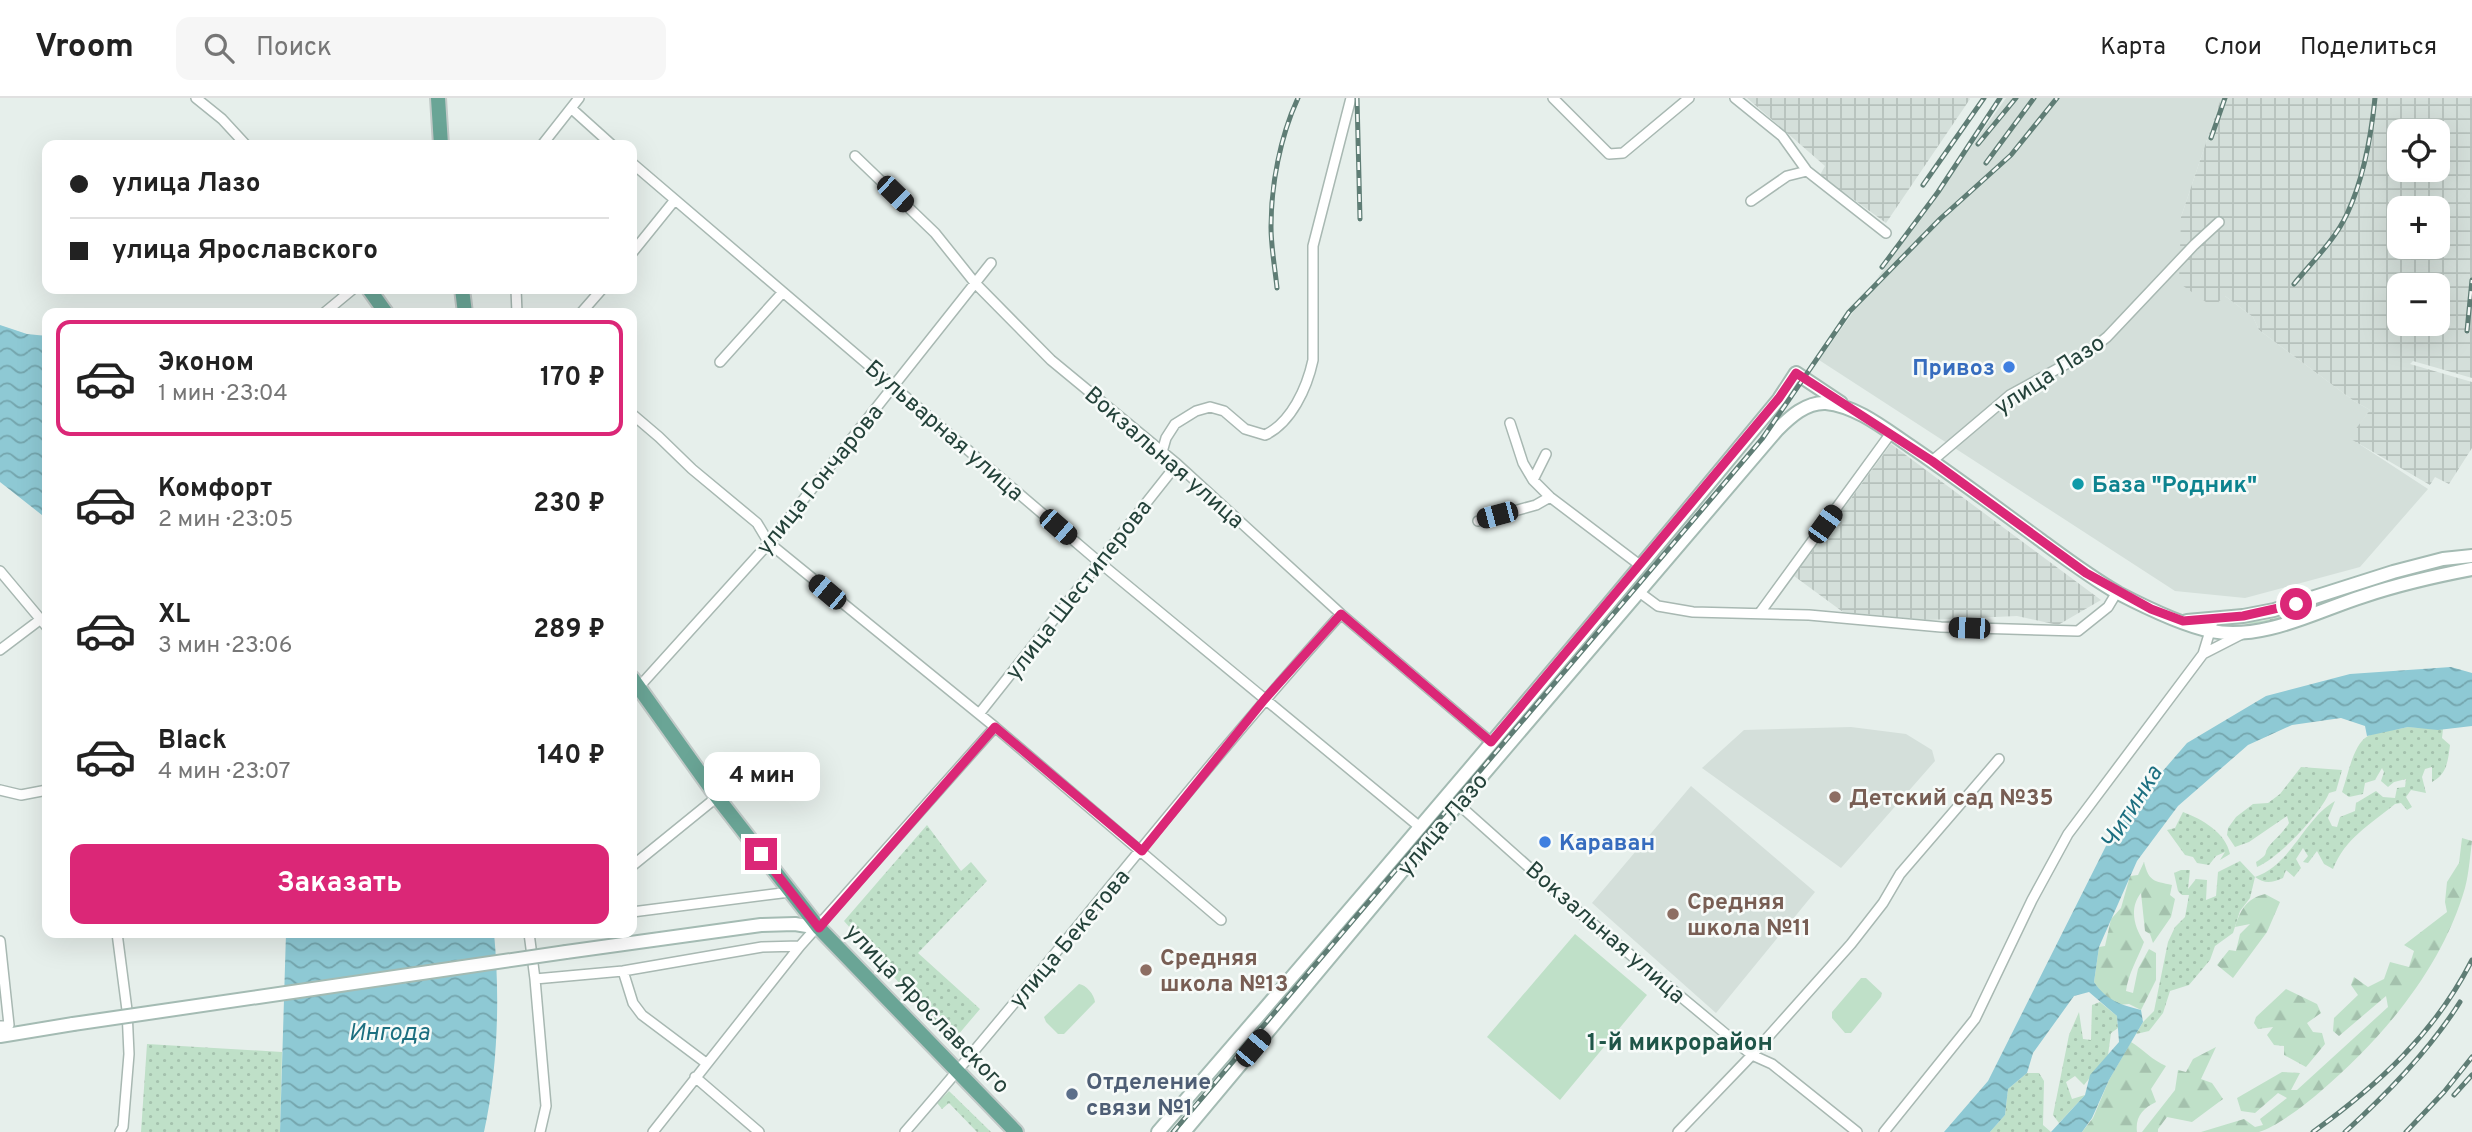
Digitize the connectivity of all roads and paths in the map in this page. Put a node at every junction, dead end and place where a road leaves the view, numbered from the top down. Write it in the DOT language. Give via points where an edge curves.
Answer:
graph roads {
  1 [pos="197,98"];
  2 [pos="438,98"];
  3 [pos="579,98"];
  4 [pos="1351,98"];
  5 [pos="1553,98"];
  6 [pos="1689,98"];
  7 [pos="1735,98"];
  8 [pos="572,109"];
  9 [pos="241,140"];
  10 [pos="441,140"];
  11 [pos="546,140"];
  12 [pos="606,140"];
  13 [pos="856,156"];
  14 [pos="637,168"];
  15 [pos="1807,171"];
  16 [pos="674,201"];
  17 [pos="1751,201"];
  18 [pos="2219,222"];
  19 [pos="1885,233"];
  20 [pos="637,247"];
  21 [pos="991,263"];
  22 [pos="975,283"];
  23 [pos="783,292"];
  24 [pos="347,294"];
  25 [pos="598,294"];
  26 [pos="330,308"];
  27 [pos="585,308"];
  28 [pos="720,362"];
  29 [pos="894,386"];
  30 [pos="1851,410"];
  31 [pos="637,418"];
  32 [pos="1510,423"];
  33 [pos="1891,433"];
  34 [pos="1162,452"];
  35 [pos="1546,454"];
  36 [pos="1932,461"];
  37 [pos="1177,464"];
  38 [pos="1533,480"];
  39 [pos="1550,497"];
  40 [pos="1478,521"];
  41 [pos="769,543"];
  42 [pos="2472,556"];
  43 [pos="1099,562"];
  44 [pos="1641,566"];
  45 [pos="2472,569"];
  46 [pos="0,571"];
  47 [pos="1639,592"];
  48 [pos="2117,592"];
  49 [pos="1341,614"];
  50 [pos="1759,614"];
  51 [pos="42,621"];
  52 [pos="42,624"];
  53 [pos="2213,624"];
  54 [pos="2247,632"];
  55 [pos="0,650"];
  56 [pos="2203,654"];
  57 [pos="637,681"];
  58 [pos="637,686"];
  59 [pos="1264,700"];
  60 [pos="979,714"];
  61 [pos="995,727"];
  62 [pos="1491,742"];
  63 [pos="1999,759"];
  64 [pos="0,790"];
  65 [pos="42,791"];
  66 [pos="717,797"];
  67 [pos="1458,804"];
  68 [pos="1421,828"];
  69 [pos="1142,851"];
  70 [pos="637,862"];
  71 [pos="790,892"];
  72 [pos="637,911"];
  73 [pos="1221,920"];
  74 [pos="819,928"];
  75 [pos="118,938"];
  76 [pos="530,938"];
  77 [pos="0,942"];
  78 [pos="800,946"];
  79 [pos="623,971"];
  80 [pos="536,979"];
  81 [pos="5,1026"];
  82 [pos="0,1036"];
  83 [pos="1752,1055"];
  84 [pos="706,1063"];
  85 [pos="957,1072"];
  86 [pos="695,1077"];
  87 [pos="120,1132"];
  88 [pos="540,1132"];
  89 [pos="653,1132"];
  90 [pos="759,1132"];
  91 [pos="905,1132"];
  92 [pos="1016,1132"];
  93 [pos="1158,1132"];
  94 [pos="1184,1132"];
  95 [pos="1678,1132"];
  96 [pos="1857,1132"];
  97 [pos="1884,1132"];
  1 -- 9 [label="street"];
  2 -- 10 [label="main road"];
  3 -- 8 [label="street"];
  4 -- 34 [label="street" via="1313,246 1313,360 1301,394 1279,429 1265,435 1245,429 1224,411 1210,407 1196,411 1175,424"];
  5 -- 6 [label="street" via="1608,154 1623,153"];
  7 -- 15 [label="street" via="1782,136"];
  8 -- 11 [label="street"];
  8 -- 12 [label="street"];
  13 -- 22 [label="street, Вокзальная улица" via="935,233"];
  14 -- 16 [label="street, Бульварная улица"];
  15 -- 17 [label="street" via="1787,176"];
  15 -- 19 [label="street"];
  16 -- 20 [label="street"];
  16 -- 23 [label="street, Бульварная улица"];
  18 -- 36 [label="street, улица Лазо" via="2107,337 2010,395"];
  21 -- 22 [label="street, улица Гончарова"];
  22 -- 29 [label="street, улица Гончарова"];
  22 -- 34 [label="street, Вокзальная улица" via="1051,360"];
  23 -- 28 [label="street"];
  23 -- 29 [label="street, Бульварная улица"];
  24 -- 26 [label="street"];
  25 -- 27 [label="street"];
  29 -- 41 [label="street, улица Гончарова"];
  29 -- 43 [label="street, Бульварная улица"];
  30 -- 33 [label="main road, улица Лазо"];
  30 -- 44 [label="main road, улица Лазо" via="1796,373"];
  30 -- 47 [label="main road, улица Лазо" via="1824,403 1794,414"];
  31 -- 41 [label="street" via="757,523"];
  32 -- 38 [label="street"];
  33 -- 36 [label="main road, улица Лазо"];
  33 -- 50 [label="street"];
  34 -- 37 [label="street, Вокзальная улица"];
  35 -- 38 [label="street"];
  36 -- 48 [label="main road, улица Лазо"];
  37 -- 43 [label="street, улица Шестиперова"];
  37 -- 49 [label="street, Вокзальная улица"];
  38 -- 39 [label="street"];
  39 -- 40 [label="street"];
  39 -- 44 [label="street"];
  41 -- 57 [label="street, улица Гончарова"];
  41 -- 60 [label="street"];
  42 -- 53 [label="main road, улица Лазо" via="2393,572"];
  43 -- 59 [label="street, Бульварная улица"];
  43 -- 60 [label="street, улица Шестиперова"];
  44 -- 62 [label="main road, улица Лазо"];
  45 -- 54 [label="main road, улица Лазо" via="2394,586"];
  46 -- 51 [label="street"];
  47 -- 50 [label="street" via="1658,606"];
  47 -- 67 [label="main road, улица Лазо"];
  48 -- 50 [label="street" via="2108,607 2078,631"];
  48 -- 53 [label="main road, улица Лазо" via="2183,621"];
  49 -- 59 [label="street, улица Бекетова"];
  49 -- 62 [label="street, Вокзальная улица"];
  52 -- 55 [label="street"];
  53 -- 54 [label="main road, улица Лазо"];
  53 -- 56 [label="street"];
  54 -- 56 [label="street"];
  56 -- 97 [label="street" via="2068,834 1975,1019"];
  58 -- 66 [label="main road, улица Ярославского"];
  59 -- 68 [label="street, Бульварная улица"];
  59 -- 69 [label="street, улица Бекетова"];
  60 -- 61 [label="street"];
  61 -- 69 [label="street"];
  61 -- 74 [label="street"];
  62 -- 68 [label="main road, улица Лазо"];
  63 -- 83 [label="street" via="1900,874 1851,944"];
  64 -- 65 [label="street" via="21,795"];
  66 -- 70 [label="street"];
  66 -- 71 [label="main road, улица Ярославского"];
  67 -- 83 [label="street, Вокзальная улица" via="1579,912"];
  67 -- 94 [label="main road, улица Лазо"];
  68 -- 93 [label="main road, улица Лазо"];
  69 -- 73 [label="street"];
  69 -- 85 [label="street, улица Бекетова"];
  71 -- 72 [label="street"];
  71 -- 74 [label="main road, улица Ярославского"];
  74 -- 78 [label="street"];
  74 -- 82 [label="main road, bridge" via="761,925"];
  74 -- 85 [label="main road, улица Ярославского"];
  75 -- 87 [label="street" via="129,1054"];
  76 -- 80 [label="street"];
  77 -- 81 [label="street"];
  78 -- 79 [label="street" via="762,947"];
  78 -- 84 [label="street"];
  79 -- 80 [label="street"];
  79 -- 84 [label="street" via="633,1003 642,1015"];
  80 -- 88 [label="street" via="546,1107"];
  83 -- 95 [label="street"];
  83 -- 96 [label="street, Вокзальная улица" via="1772,1064"];
  84 -- 86 [label="street"];
  85 -- 91 [label="street, улица Бекетова"];
  85 -- 92 [label="main road, улица Ярославского"];
  86 -- 89 [label="street"];
  86 -- 90 [label="street"];
}
